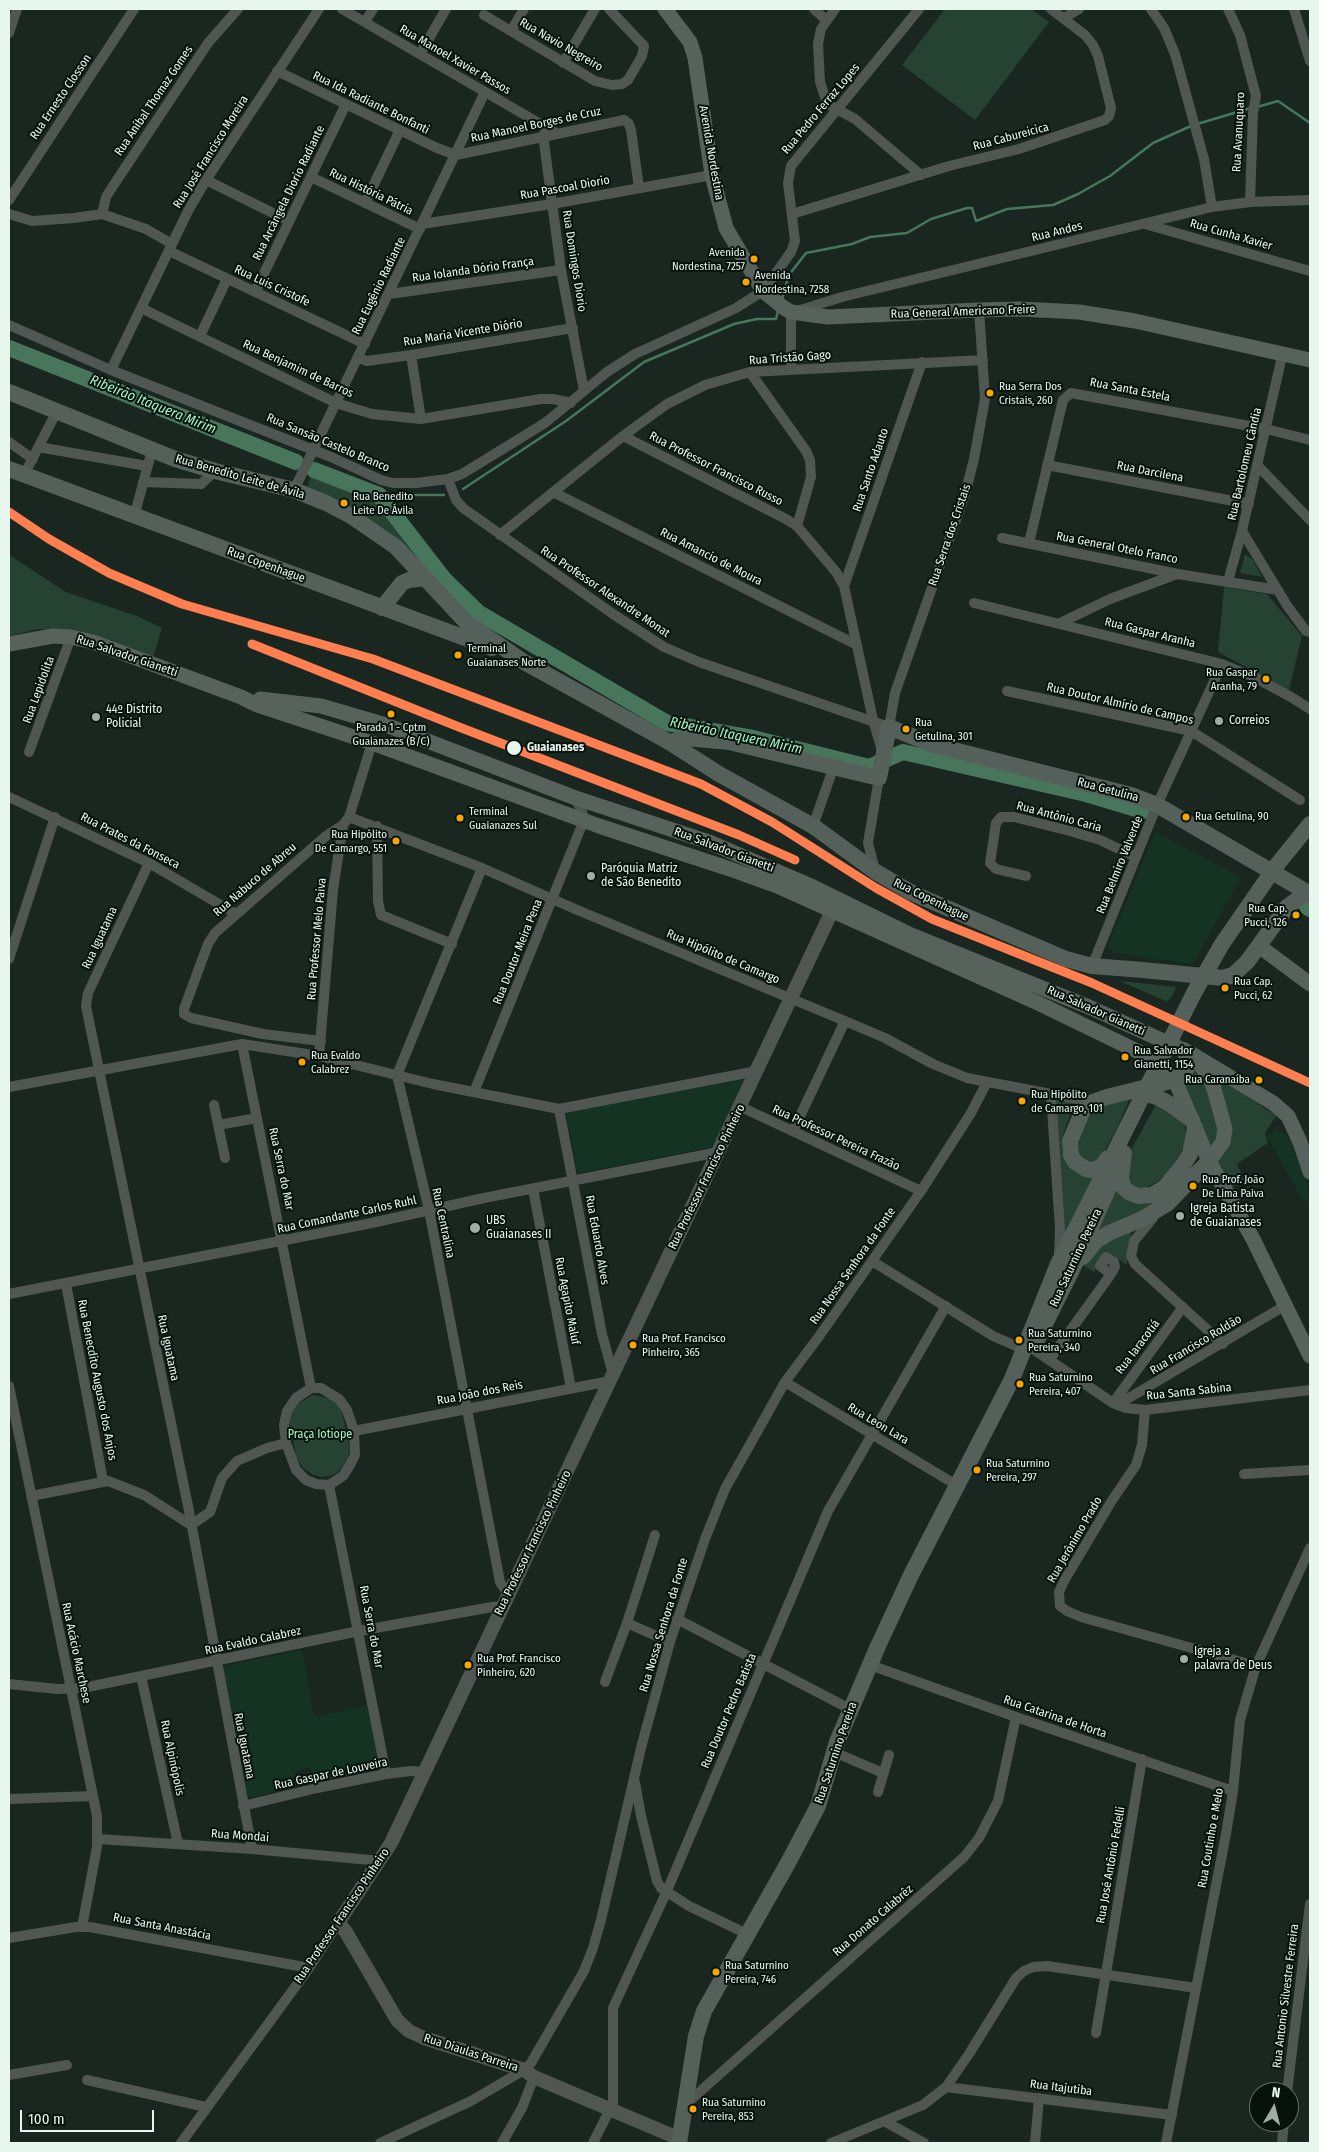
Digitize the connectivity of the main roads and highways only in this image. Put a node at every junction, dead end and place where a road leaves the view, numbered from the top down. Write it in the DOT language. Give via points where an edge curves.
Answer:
graph roads {
  1 [pos="665,9"];
  2 [pos="787,309"];
  3 [pos="1310,360"];
  4 [pos="9,392"];
  5 [pos="9,469"];
  6 [pos="425,578"];
  7 [pos="394,592"];
  8 [pos="443,599"];
  9 [pos="382,608"];
  10 [pos="402,614"];
  11 [pos="426,623"];
  12 [pos="9,644"];
  13 [pos="524,662"];
  14 [pos="242,697"];
  15 [pos="391,726"];
  16 [pos="889,727"];
  17 [pos="669,742"];
  18 [pos="372,743"];
  19 [pos="1310,824"];
  20 [pos="1310,841"];
  21 [pos="1291,884"];
  22 [pos="1310,894"];
  23 [pos="1287,907"];
  24 [pos="1259,946"];
  25 [pos="1310,984"];
  26 [pos="1187,1052"];
  27 [pos="1175,1080"];
  28 [pos="1133,1090"];
  29 [pos="1193,1124"];
  30 [pos="1123,1146"];
  31 [pos="1209,1162"];
  32 [pos="1310,1172"];
  33 [pos="1065,1267"];
  34 [pos="1310,1356"];
  35 [pos="679,2141"];
  1 -- 2 [label="main road, Avenida Nordestina" via="690,42 695,58 712,175 726,228 763,292"];
  2 -- 3 [label="main road, Rua General Americano Freire" via="814,311 828,317 1020,309 1079,312 1135,320"];
  4 -- 6 [label="main road, Rua Benedito Leite de Ávila" via="152,450 215,471 298,483 382,536"];
  5 -- 9 [label="main road, Rua Copenhague"];
  6 -- 7 [label="main road" via="409,580"];
  6 -- 8 [label="main road, Rua Benedito Leite de Ávila"];
  7 -- 9 [label="main road"];
  7 -- 10 [label="main road"];
  8 -- 11 [label="main road" via="439,615"];
  8 -- 13 [label="main road, Rua Benedito Leite de Ávila" via="466,622"];
  9 -- 10 [label="main road, Rua Copenhague"];
  10 -- 11 [label="main road, Rua Copenhague"];
  11 -- 13 [label="main road, Rua Copenhague"];
  12 -- 14 [label="main road, Rua Salvador Gianetti" via="53,636 71,637 122,652"];
  13 -- 17 [label="main road, Rua Benedito Leite de Ávila"];
  14 -- 15 [label="main road, Rua Salvador Gianetti" via="321,706"];
  14 -- 18 [label="main road, Rua Salvador Gianetti" via="257,705"];
  15 -- 18 [label="main road" via="378,732"];
  15 -- 26 [label="main road, Rua Salvador Gianetti" via="573,797 759,862 911,934 1063,996"];
  16 -- 17 [label="main road, Rua Serra dos Cristais" via="881,766 834,766 729,742 687,738"];
  16 -- 21 [label="main road, Rua Getulina" via="934,746 1131,795 1158,806"];
  17 -- 24 [label="main road, Rua Copenhague" via="813,826 876,872 912,893 1066,959 1092,966 1223,978 1241,969"];
  18 -- 27 [label="main road, Rua Salvador Gianetti" via="777,886 1120,1041"];
  19 -- 30 [label="main road, bridge" via="1276,866 1222,944 1194,993"];
  20 -- 30 [label="main road" via="1256,909 1230,949"];
  21 -- 22 [label="main road, Rua Getulina"];
  21 -- 23 [label="main road"];
  22 -- 23 [label="main road"];
  23 -- 24 [label="main road"];
  24 -- 25 [label="main road"];
  26 -- 27 [label="main road" via="1187,1068"];
  26 -- 31 [label="main road" via="1209,1076 1225,1129 1223,1142"];
  26 -- 32 [label="main road" via="1273,1103 1288,1116"];
  27 -- 28 [label="main road"];
  27 -- 29 [label="main road"];
  28 -- 29 [label="main road" via="1170,1104"];
  28 -- 30 [label="main road" via="1092,1102 1083,1110 1071,1136 1071,1155 1086,1169 1098,1169"];
  29 -- 30 [label="main road" via="1190,1154 1164,1188 1152,1194 1139,1196 1123,1187"];
  29 -- 31 [label="main road"];
  30 -- 33 [label="main road, Rua Saturnino Pereira"];
  31 -- 33 [label="main road" via="1167,1204 1096,1241"];
  31 -- 34 [label="main road" via="1253,1239"];
  33 -- 35 [label="main road, Rua Saturnino Pereira" via="1028,1349 911,1575 850,1709 818,1806 700,2021"];
}
